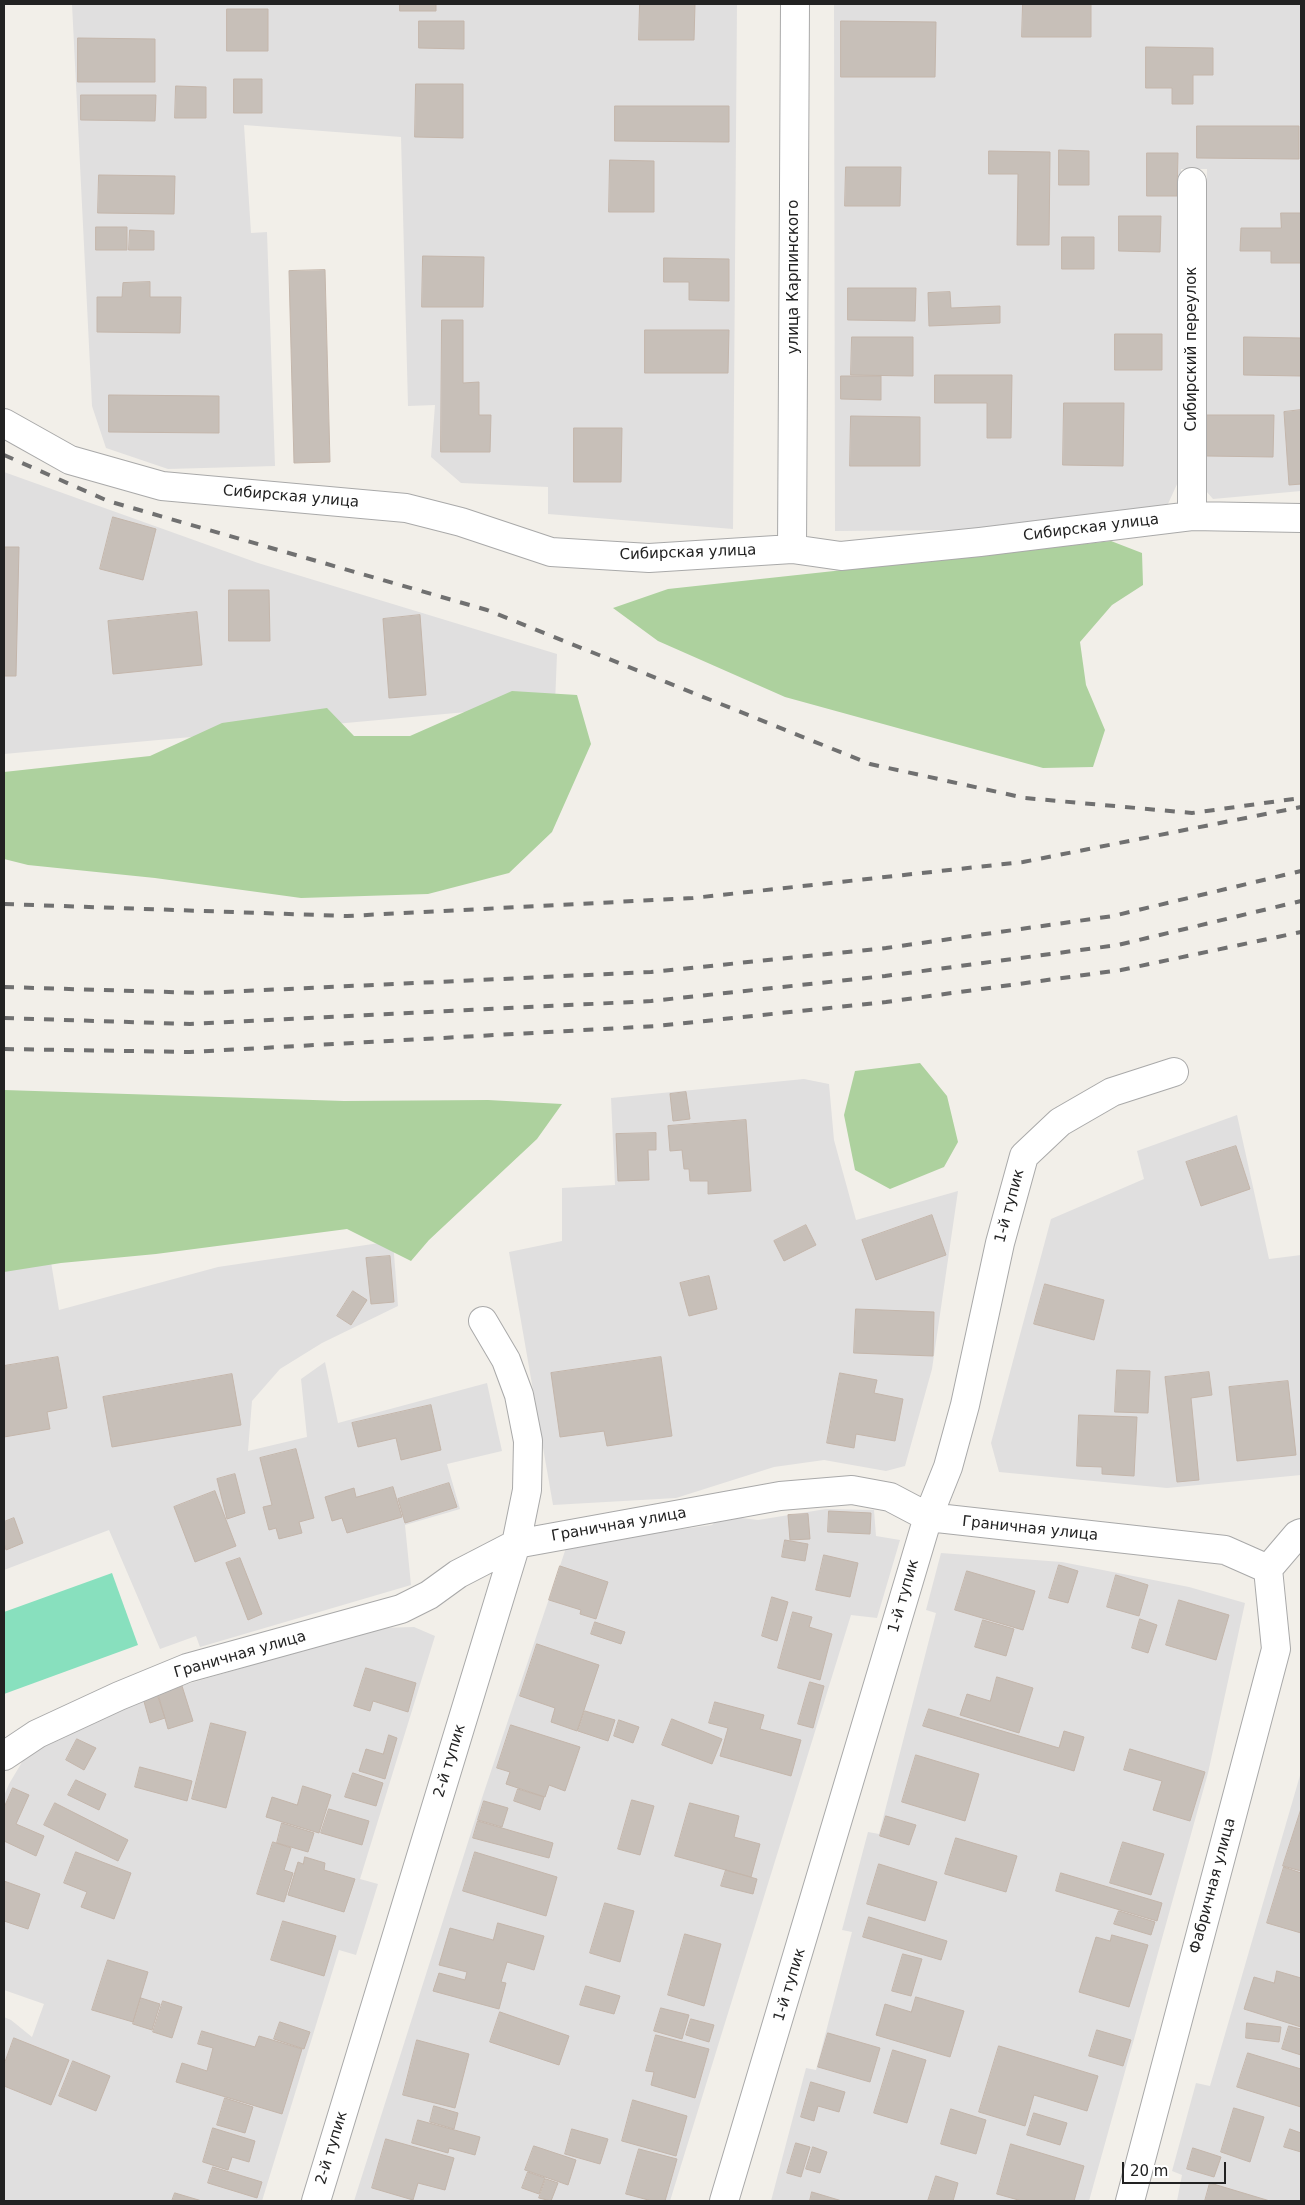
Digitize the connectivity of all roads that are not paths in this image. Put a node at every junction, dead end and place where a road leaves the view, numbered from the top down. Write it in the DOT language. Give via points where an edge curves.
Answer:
graph roads {
  1 [pos="796,4"];
  2 [pos="1192,182"];
  3 [pos="4,423"];
  4 [pos="1192,516"];
  5 [pos="1301,518"];
  6 [pos="792,549"];
  7 [pos="1174,1072"];
  8 [pos="483,1321"];
  9 [pos="928,1517"];
  10 [pos="1301,1533"];
  11 [pos="516,1544"];
  12 [pos="1268,1569"];
  13 [pos="4,1756"];
  14 [pos="316,2201"];
  15 [pos="724,2201"];
  16 [pos="1130,2201"];
  1 -- 6 [label="street, улица Карпинского"];
  2 -- 4 [label="street, Сибирский переулок"];
  3 -- 6 [label="street, Сибирская улица" via="70,460 162,486 406,508 461,522 551,552 649,558"];
  4 -- 5 [label="street, Сибирская улица"];
  4 -- 6 [label="street, Сибирская улица" via="859,555 841,556"];
  7 -- 9 [label="street, 1-й тупик" via="1112,1092 1060,1122 1024,1156 1000,1243 965,1405 948,1467"];
  8 -- 11 [label="street, 2-й тупик" via="506,1360 519,1395 528,1441 527,1490"];
  9 -- 11 [label="street, Граничная улица" via="890,1497 852,1490 780,1496"];
  9 -- 12 [label="street, Граничная улица" via="1225,1550"];
  9 -- 15 [label="street, 1-й тупик"];
  10 -- 12 [label="street"];
  11 -- 13 [label="street, Граничная улица" via="401,1609 187,1668 37,1734"];
  11 -- 14 [label="street, 2-й тупик"];
  12 -- 16 [label="street, Фабричная улица" via="1276,1649"];
}
